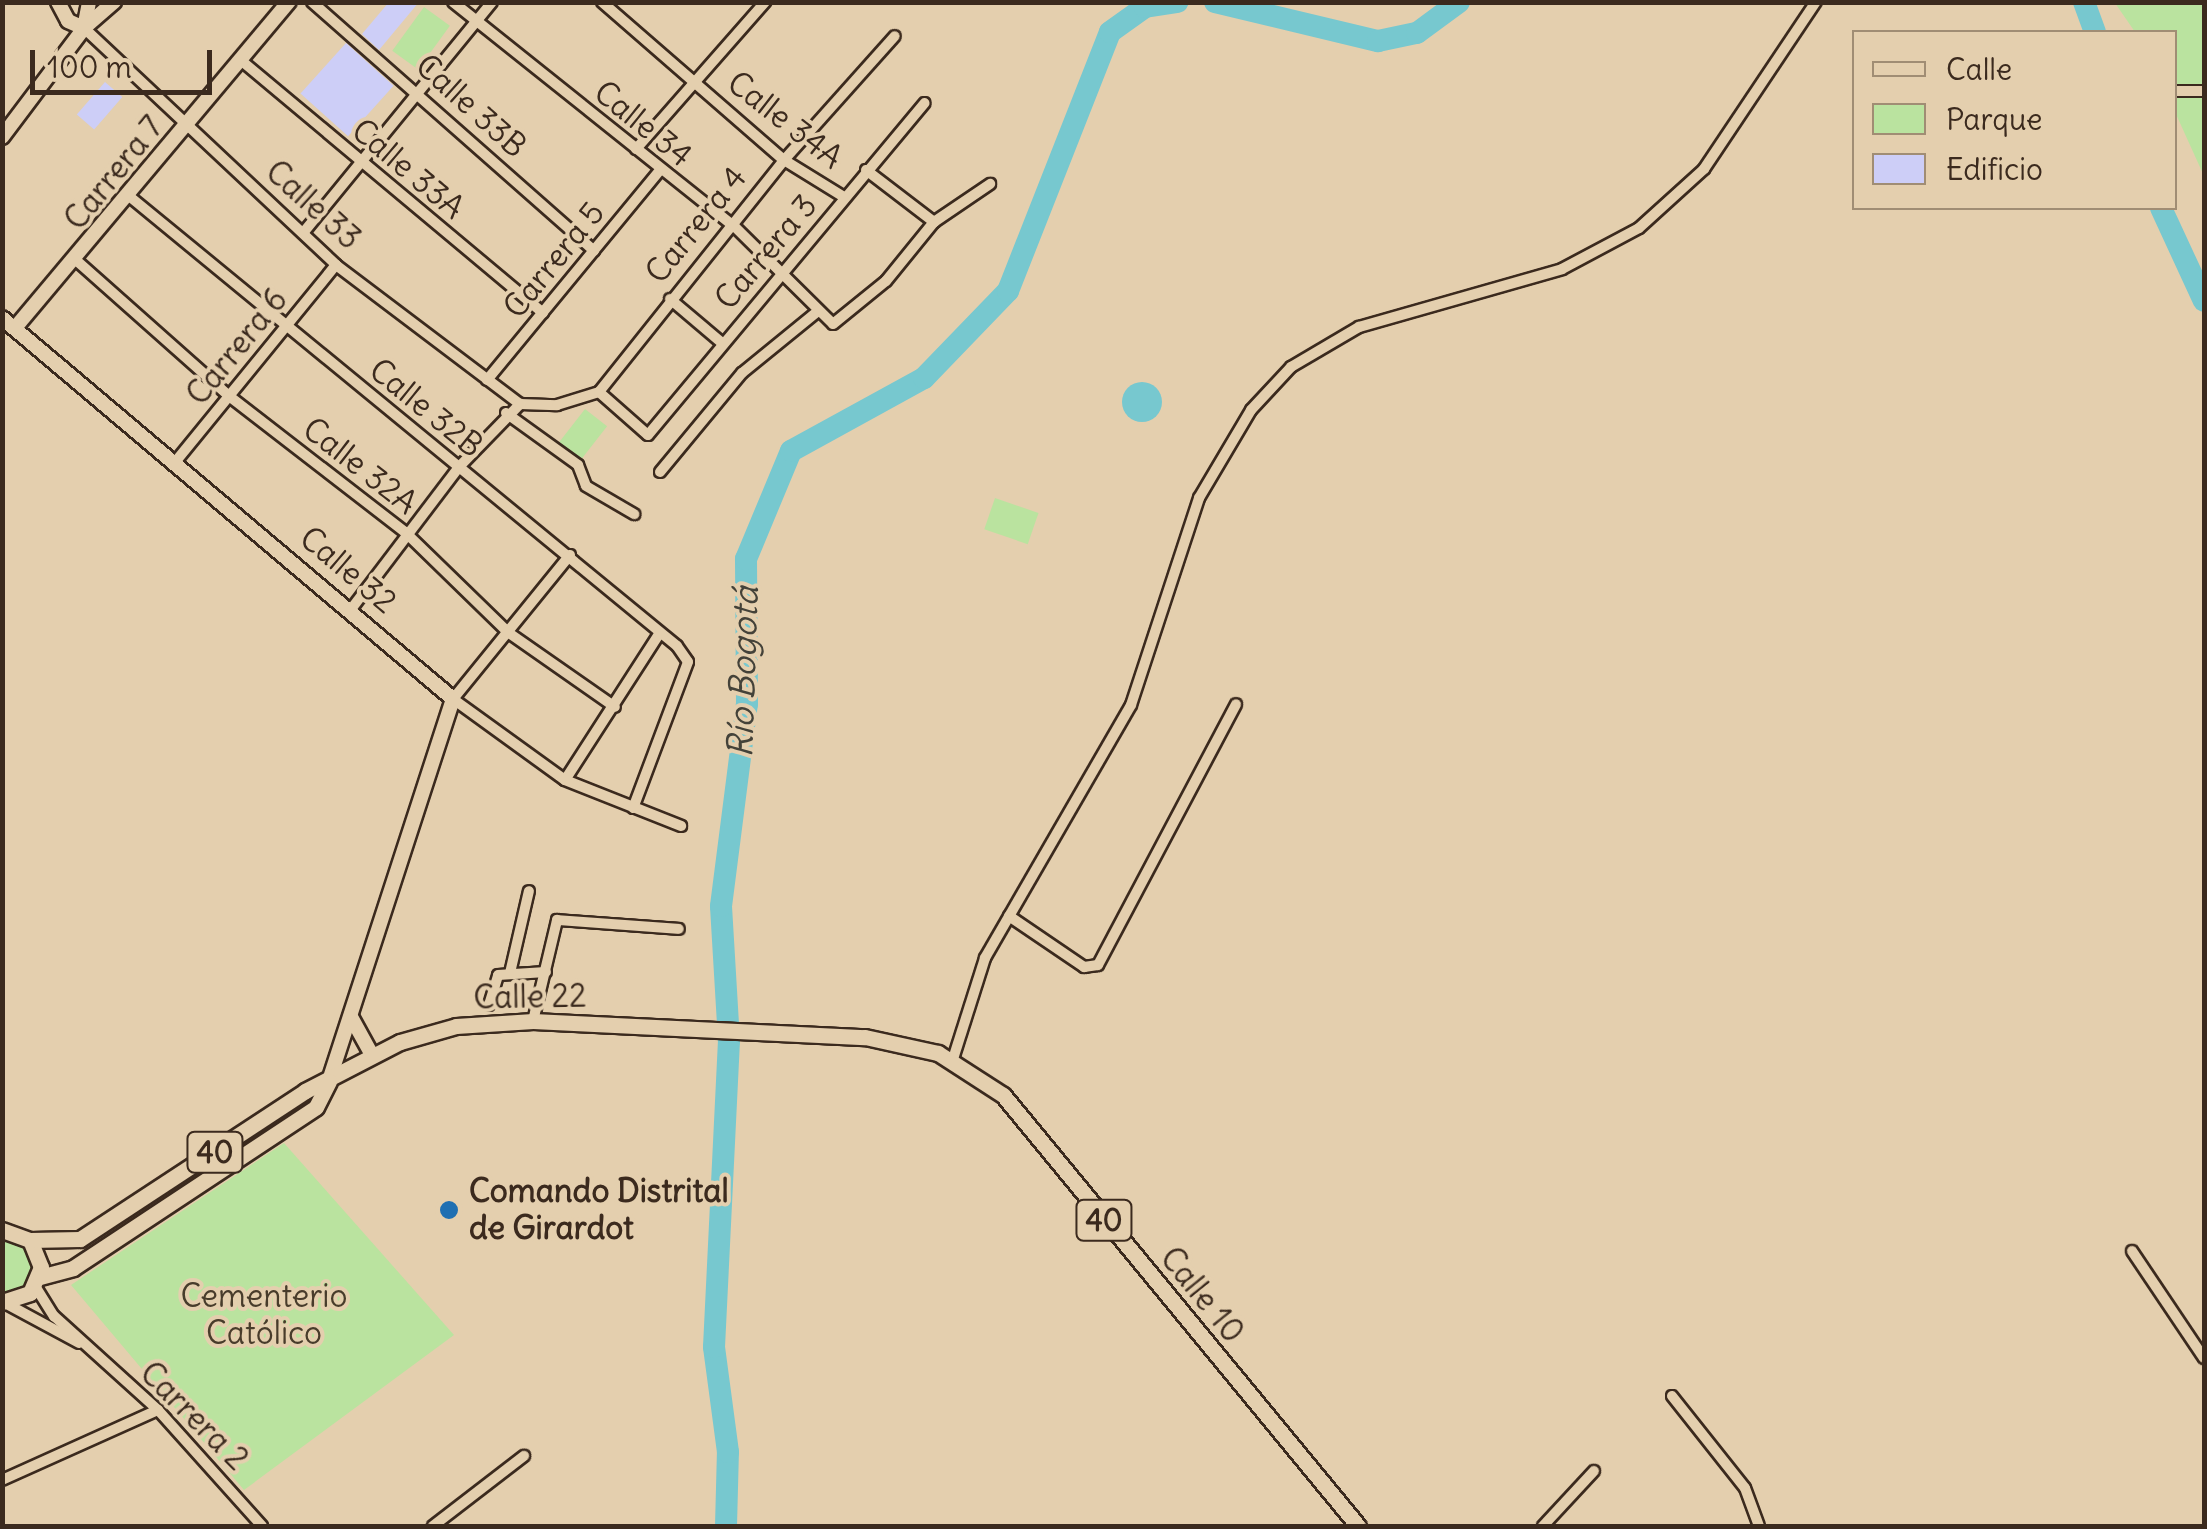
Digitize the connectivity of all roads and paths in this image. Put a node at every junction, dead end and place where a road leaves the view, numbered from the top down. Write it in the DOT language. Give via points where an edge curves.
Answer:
graph roads {
  1 [pos="58,2"];
  2 [pos="78,2"];
  3 [pos="90,2"];
  4 [pos="114,2"];
  5 [pos="289,2"];
  6 [pos="312,2"];
  7 [pos="453,2"];
  8 [pos="492,2"];
  9 [pos="602,2"];
  10 [pos="765,2"];
  11 [pos="1816,2"];
  12 [pos="477,21"];
  13 [pos="84,28"];
  14 [pos="894,36"];
  15 [pos="243,62"];
  16 [pos="696,80"];
  17 [pos="2177,91"];
  18 [pos="2204,91"];
  19 [pos="420,92"];
  20 [pos="925,103"];
  21 [pos="188,127"];
  22 [pos="2,137"];
  23 [pos="636,148"];
  24 [pos="784,160"];
  25 [pos="359,161"];
  26 [pos="866,170"];
  27 [pos="659,171"];
  28 [pos="990,184"];
  29 [pos="129,196"];
  30 [pos="844,197"];
  31 [pos="934,222"];
  32 [pos="734,226"];
  33 [pos="303,233"];
  34 [pos="594,251"];
  35 [pos="78,261"];
  36 [pos="336,265"];
  37 [pos="781,273"];
  38 [pos="670,299"];
  39 [pos="818,311"];
  40 [pos="543,313"];
  41 [pos="2,318"];
  42 [pos="286,327"];
  43 [pos="15,328"];
  44 [pos="722,343"];
  45 [pos="487,380"];
  46 [pos="598,392"];
  47 [pos="229,396"];
  48 [pos="520,404"];
  49 [pos="506,414"];
  50 [pos="176,461"];
  51 [pos="459,467"];
  52 [pos="660,472"];
  53 [pos="634,514"];
  54 [pos="405,532"];
  55 [pos="570,555"];
  56 [pos="352,608"];
  57 [pos="509,633"];
  58 [pos="659,634"];
  59 [pos="454,698"];
  60 [pos="1236,704"];
  61 [pos="615,706"];
  62 [pos="565,780"];
  63 [pos="633,808"];
  64 [pos="681,826"];
  65 [pos="529,891"];
  66 [pos="1009,916"];
  67 [pos="680,929"];
  68 [pos="546,972"];
  69 [pos="510,974"];
  70 [pos="489,1006"];
  71 [pos="351,1017"];
  72 [pos="532,1021"];
  73 [pos="777,1030"];
  74 [pos="372,1055"];
  75 [pos="953,1060"];
  76 [pos="329,1081"];
  77 [pos="2,1230"];
  78 [pos="30,1240"];
  79 [pos="2132,1251"];
  80 [pos="38,1281"];
  81 [pos="4,1302"];
  82 [pos="85,1346"];
  83 [pos="2204,1358"];
  84 [pos="1672,1396"];
  85 [pos="158,1410"];
  86 [pos="524,1456"];
  87 [pos="1594,1472"];
  88 [pos="2,1480"];
  89 [pos="262,1526"];
  90 [pos="433,1526"];
  91 [pos="1358,1526"];
  92 [pos="1544,1526"];
  93 [pos="1759,1526"];
  1 -- 13 [label="street, Calle 33" via="68,21"];
  2 -- 13 [label="street"];
  3 -- 13 [label="street"];
  4 -- 13 [label="street"];
  5 -- 15 [label="street, Carrera 7"];
  6 -- 19 [label="street, Calle 33B"];
  7 -- 12 [label="street, Calle 34"];
  8 -- 12 [label="street"];
  9 -- 16 [label="street, Calle 34A"];
  10 -- 16 [label="street"];
  11 -- 66 [label="street" via="1704,169 1639,228 1562,270 1358,327 1269,389 1199,498 1131,705"];
  12 -- 19 [label="street"];
  12 -- 23 [label="street, Calle 34"];
  13 -- 21 [label="street, Calle 33"];
  13 -- 22 [label="street"];
  14 -- 24 [label="street, Carrera 4"];
  15 -- 21 [label="street, Carrera 7"];
  15 -- 25 [label="street, Calle 33A"];
  16 -- 23 [label="street"];
  16 -- 24 [label="street, Calle 34A"];
  17 -- 18 [label="street"];
  19 -- 25 [label="street"];
  19 -- 34 [label="street, Calle 33B"];
  20 -- 26 [label="street, Carrera 3"];
  21 -- 29 [label="street, Carrera 7"];
  21 -- 33 [label="street, Calle 33"];
  23 -- 27 [label="street, Calle 34"];
  24 -- 30 [label="street, Calle 34A"];
  24 -- 32 [label="street, Carrera 4"];
  25 -- 33 [label="street"];
  25 -- 40 [label="street, Calle 33A"];
  26 -- 30 [label="street, Carrera 3"];
  26 -- 31 [label="street"];
  27 -- 32 [label="street, Calle 34"];
  27 -- 34 [label="street, Carrera 5"];
  28 -- 31 [label="street"];
  29 -- 35 [label="street, Carrera 7"];
  29 -- 42 [label="street, Calle 32B"];
  30 -- 37 [label="street, Carrera 3"];
  31 -- 39 [label="street, Calle 34" via="842,321"];
  32 -- 37 [label="street, Calle 34"];
  32 -- 38 [label="street, Carrera 4"];
  33 -- 36 [label="street, Calle 33"];
  34 -- 40 [label="street, Carrera 5"];
  35 -- 43 [label="street, Carrera 7"];
  35 -- 47 [label="street, Calle 32A"];
  36 -- 42 [label="street, Carrera 6"];
  36 -- 45 [label="street, Calle 33"];
  37 -- 39 [label="street, Calle 34"];
  37 -- 44 [label="street, Carrera 3"];
  38 -- 44 [label="street"];
  38 -- 46 [label="street, Carrera 4"];
  39 -- 52 [label="street" via="742,373"];
  40 -- 45 [label="street, Carrera 5"];
  41 -- 43 [label="street, Calle 32"];
  42 -- 47 [label="street, Carrera 6"];
  42 -- 51 [label="street, Calle 32B"];
  43 -- 50 [label="street, Calle 32"];
  44 -- 46 [label="street, Carrera 3" via="648,435"];
  45 -- 48 [label="street, Calle 33"];
  46 -- 48 [label="street" via="557,404"];
  47 -- 50 [label="street, Carrera 6"];
  47 -- 54 [label="street, Calle 32A"];
  48 -- 49 [label="street"];
  49 -- 51 [label="street"];
  49 -- 53 [label="street" via="578,465 586,486"];
  50 -- 56 [label="street, Calle 32"];
  51 -- 54 [label="street"];
  51 -- 55 [label="street, Calle 32B"];
  54 -- 56 [label="street"];
  54 -- 57 [label="street, Calle 32A"];
  55 -- 57 [label="street"];
  55 -- 58 [label="street, Calle 32B"];
  56 -- 59 [label="street, Calle 32"];
  57 -- 59 [label="street"];
  57 -- 61 [label="street, Calle 32A"];
  58 -- 61 [label="street"];
  58 -- 63 [label="street, Calle 32B" via="688,662"];
  59 -- 62 [label="street, Calle 32"];
  59 -- 71 [label="street"];
  60 -- 66 [label="street" via="1098,965 1084,967"];
  61 -- 62 [label="street"];
  62 -- 63 [label="street, Calle 32"];
  63 -- 64 [label="street, Calle 32"];
  65 -- 69 [label="street"];
  66 -- 75 [label="street" via="984,958"];
  67 -- 68 [label="street" via="557,920"];
  68 -- 69 [label="street"];
  68 -- 72 [label="street"];
  69 -- 70 [label="street" via="489,985"];
  71 -- 74 [label="street"];
  71 -- 76 [label="street"];
  72 -- 73 [label="main road, Calle 22 / 40"];
  72 -- 74 [label="main road, Calle 22 / 40" via="456,1026"];
  73 -- 75 [label="main road, Calle 10 / 40" via="865,1037"];
  74 -- 76 [label="main road, Calle 22 / 40"];
  75 -- 91 [label="main road, Calle 10 / 40" via="1009,1102"];
  76 -- 78 [label="main road, Calle 22 / 40" via="103,1227 80,1239"];
  76 -- 80 [label="main road, Calle 22 / 40" via="316,1108 73,1268"];
  77 -- 78 [label="main road, 40"];
  78 -- 80 [label="main road"];
  79 -- 83 [label="street"];
  80 -- 81 [label="main road, 40"];
  80 -- 82 [label="street, Carrera 2"];
  81 -- 82 [label="street, Carrera 2"];
  82 -- 85 [label="street, Carrera 2"];
  84 -- 93 [label="street" via="1746,1488"];
  85 -- 88 [label="street"];
  85 -- 89 [label="street, Carrera 2"];
  86 -- 90 [label="street"];
  87 -- 92 [label="street"];
}
